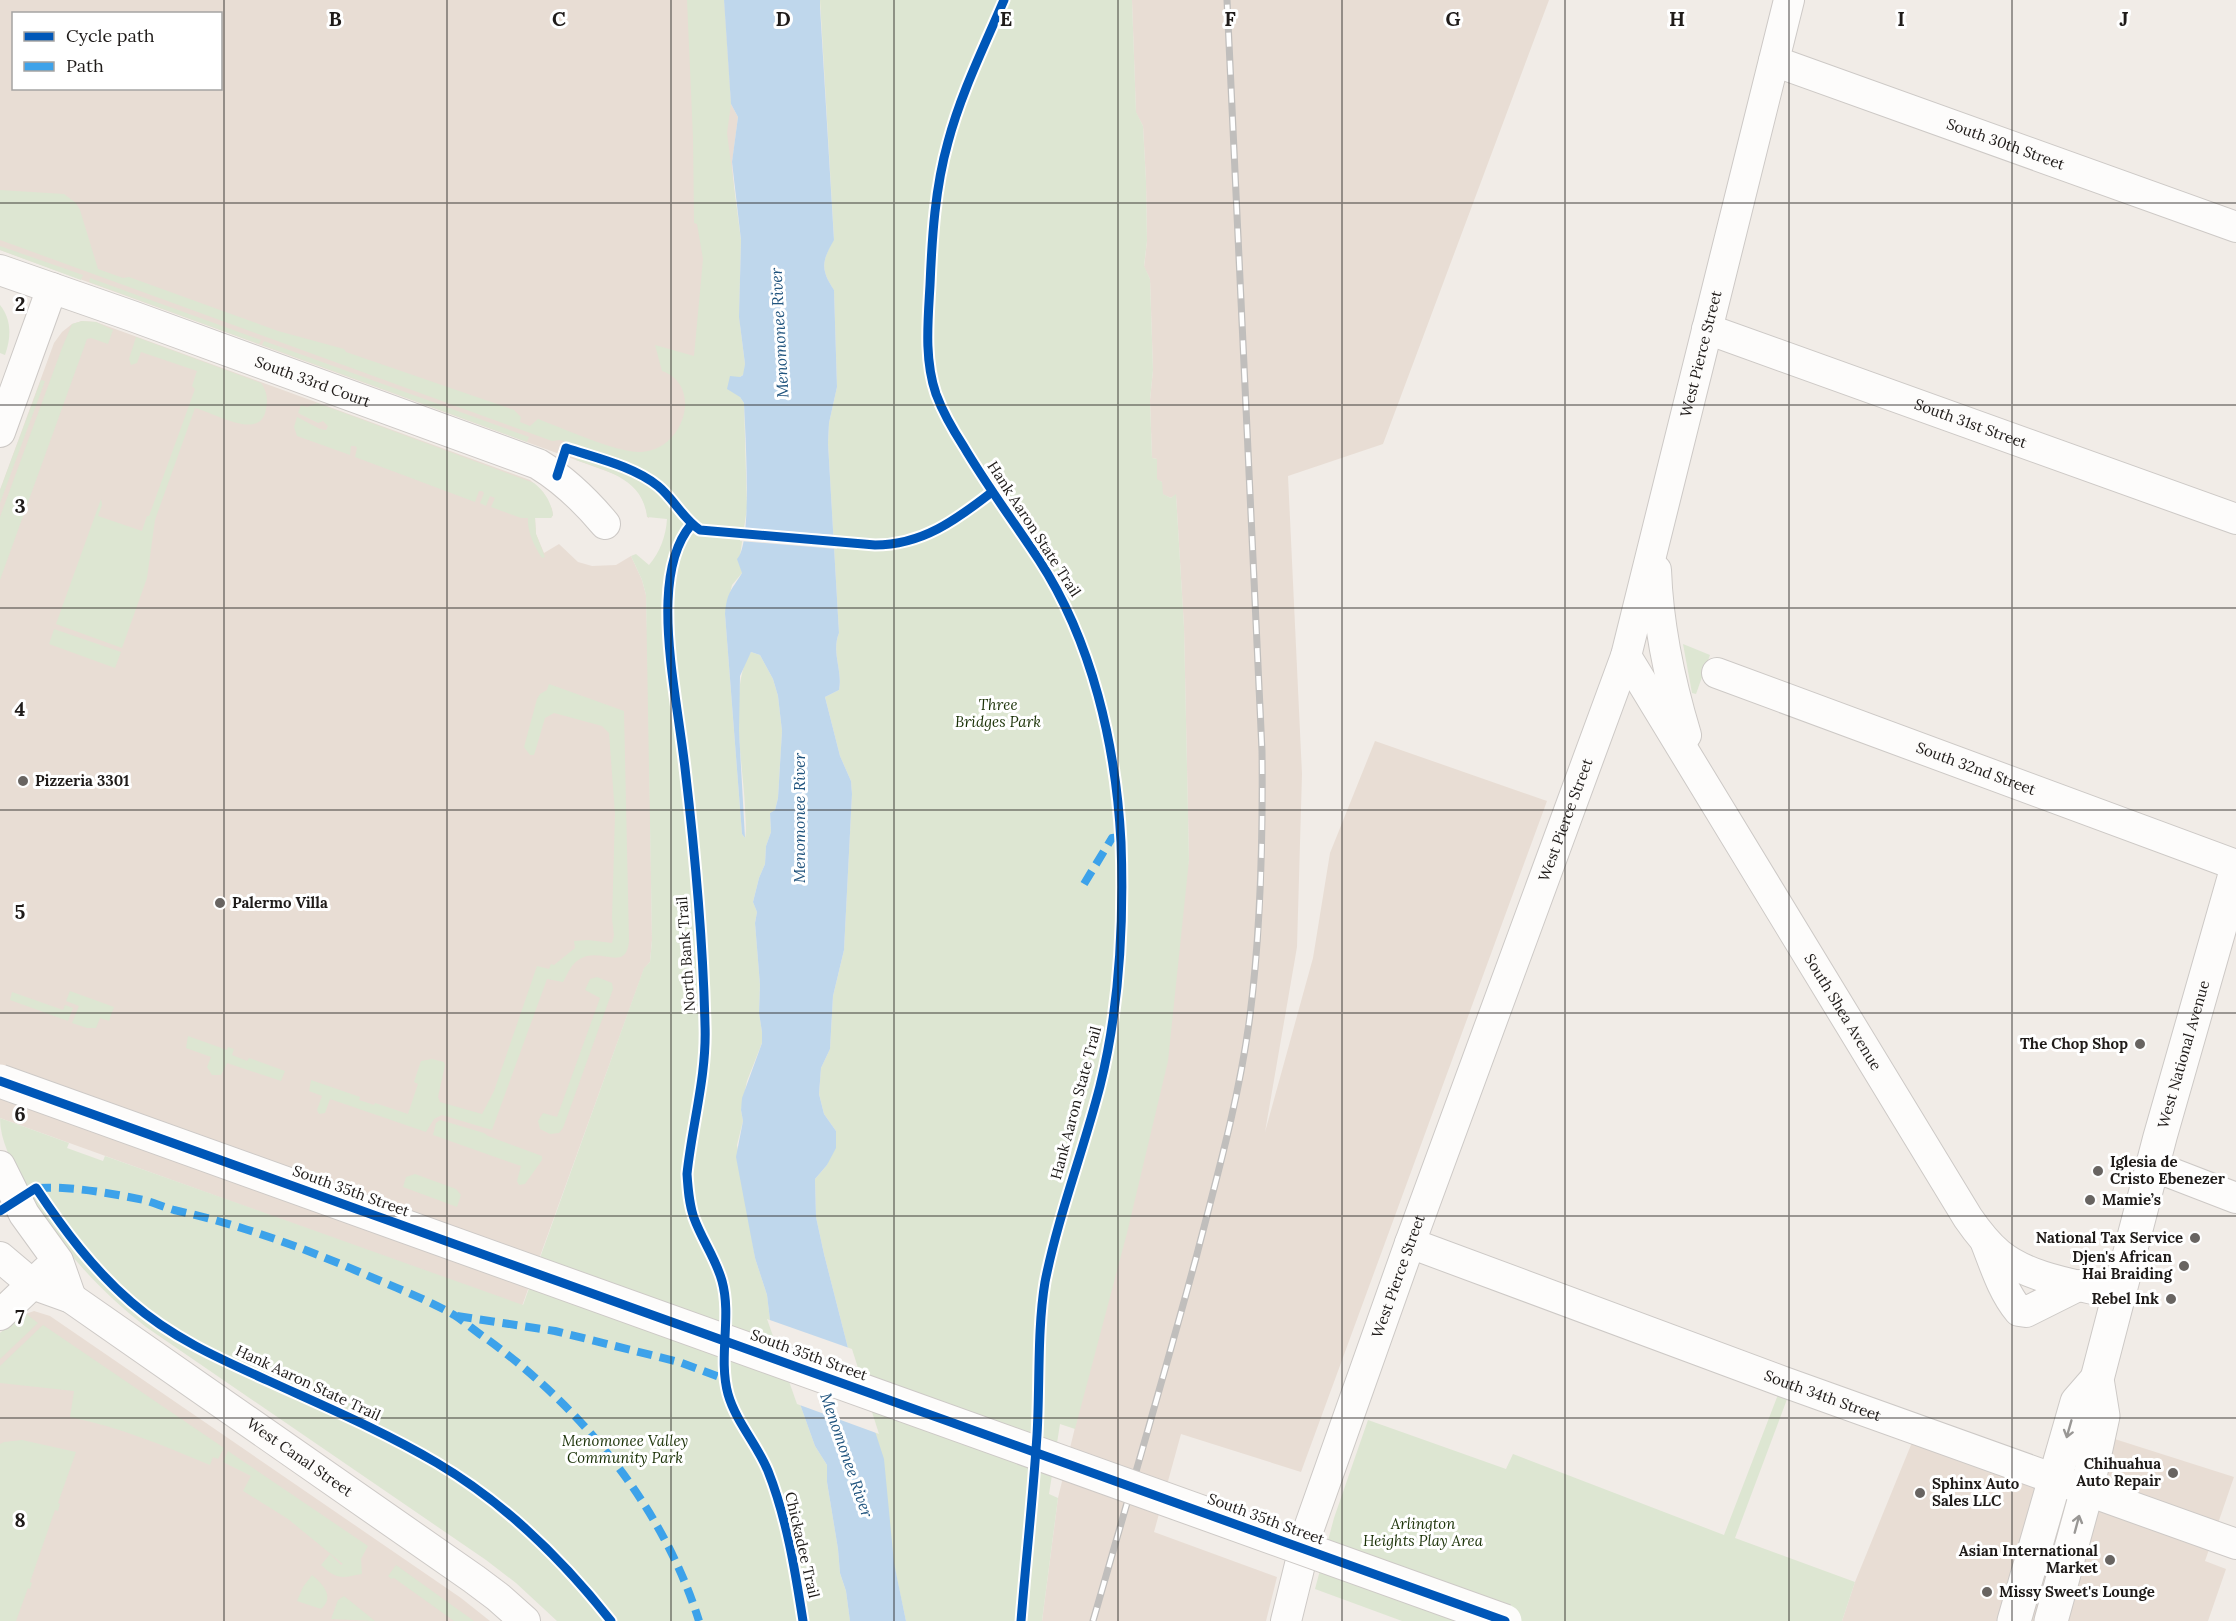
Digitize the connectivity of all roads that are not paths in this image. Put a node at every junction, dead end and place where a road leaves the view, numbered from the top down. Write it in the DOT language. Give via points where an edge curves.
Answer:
graph roads {
  1 [pos="1789,0"];
  2 [pos="1774,60"];
  3 [pos="2236,227"];
  4 [pos="0,270"];
  5 [pos="52,288"];
  6 [pos="1707,330"];
  7 [pos="0,432"];
  8 [pos="2236,519"];
  9 [pos="605,524"];
  10 [pos="1655,542"];
  11 [pos="1626,656"];
  12 [pos="1717,673"];
  13 [pos="1698,775"];
  14 [pos="2236,865"];
  15 [pos="2236,871"];
  16 [pos="0,1081"];
  17 [pos="0,1166"];
  18 [pos="2153,1166"];
  19 [pos="2236,1198"];
  20 [pos="36,1231"];
  21 [pos="1984,1240"];
  22 [pos="1410,1243"];
  23 [pos="0,1257"];
  24 [pos="58,1261"];
  25 [pos="32,1284"];
  26 [pos="2080,1285"];
  27 [pos="2119,1295"];
  28 [pos="71,1298"];
  29 [pos="0,1315"];
  30 [pos="2097,1379"];
  31 [pos="2054,1478"];
  32 [pos="2087,1490"];
  33 [pos="2236,1544"];
  34 [pos="525,1621"];
  35 [pos="1286,1621"];
  36 [pos="1505,1621"];
  37 [pos="2014,1621"];
  38 [pos="2051,1621"];
  1 -- 2 [label="street, West Pierce Street"];
  2 -- 3 [label="street, South 30th Street"];
  2 -- 6 [label="street, West Pierce Street"];
  4 -- 5 [label="street, South 33rd Court"];
  5 -- 7 [label="street"];
  5 -- 9 [label="street, South 33rd Court" via="538,464 557,476"];
  6 -- 8 [label="street, South 31st Street"];
  6 -- 10 [label="street, West Pierce Street"];
  10 -- 11 [label="street, West Pierce Street"];
  10 -- 13 [label="street" via="1667,662"];
  11 -- 13 [label="street, South Shea Avenue"];
  11 -- 22 [label="street, West Pierce Street"];
  12 -- 14 [label="street, South 32nd Street"];
  13 -- 21 [label="street, South Shea Avenue"];
  15 -- 18 [label="main road, West National Avenue"];
  16 -- 36 [label="main road, South 35th Street, bridge"];
  17 -- 20 [label="street"];
  18 -- 19 [label="street"];
  18 -- 27 [label="main road, West National Avenue"];
  20 -- 23 [label="street"];
  20 -- 24 [label="street"];
  21 -- 26 [label="street, South Shea Avenue" via="2020,1267"];
  21 -- 26 [label="street" via="2019,1311 2026,1312"];
  22 -- 31 [label="street, South 34th Street"];
  22 -- 35 [label="street, West Pierce Street" via="1309,1528"];
  23 -- 25 [label="street, West Canal Street"];
  24 -- 25 [label="street"];
  24 -- 28 [label="street"];
  25 -- 28 [label="street, West Canal Street"];
  25 -- 29 [label="street"];
  26 -- 27 [label="street, South Shea Avenue"];
  27 -- 30 [label="main road, West National Avenue"];
  28 -- 34 [label="street, West Canal Street" via="474,1579"];
  30 -- 31 [label="main road, West National Avenue, one-way" via="2077,1402"];
  30 -- 32 [label="main road, West National Avenue" via="2103,1416"];
  31 -- 32 [label="street, South 34th Street"];
  31 -- 37 [label="main road, West National Avenue"];
  32 -- 33 [label="street, South 34th Street"];
  38 -- 32 [label="main road, West National Avenue, one-way"];
}
